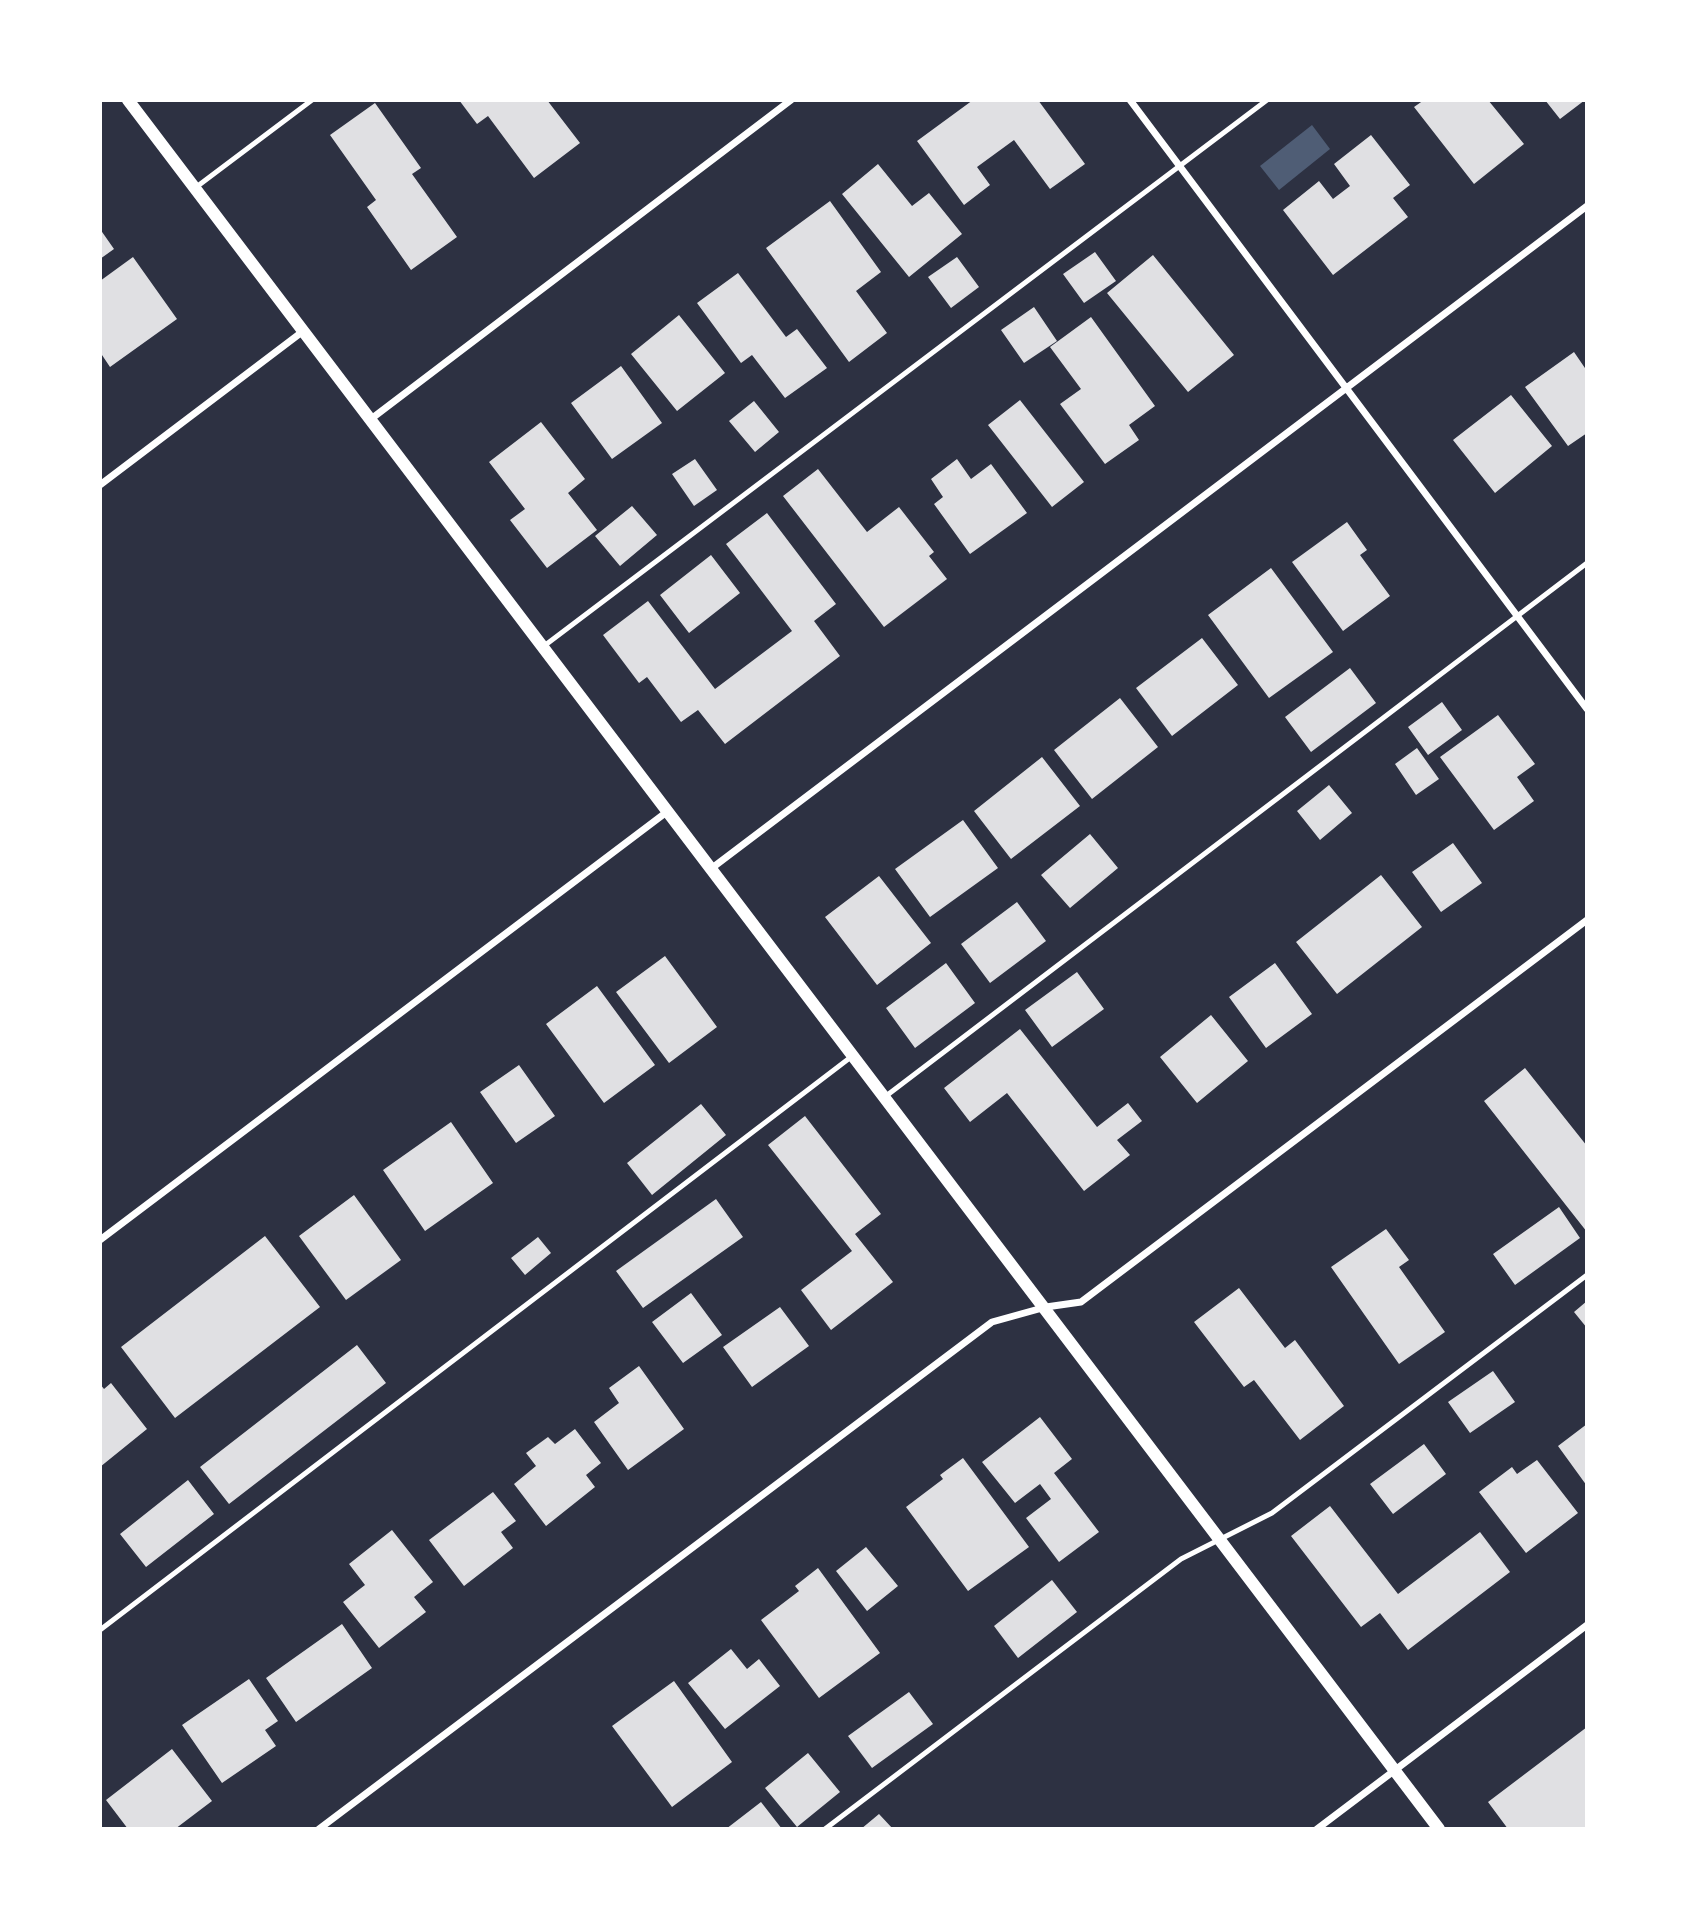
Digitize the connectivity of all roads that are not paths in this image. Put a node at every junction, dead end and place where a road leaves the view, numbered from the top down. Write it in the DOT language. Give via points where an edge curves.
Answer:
graph roads {
  1 [pos="128,100"];
  2 [pos="312,100"];
  3 [pos="791,100"];
  4 [pos="1130,100"];
  5 [pos="1267,100"];
  6 [pos="1180,166"];
  7 [pos="195,188"];
  8 [pos="1587,206"];
  9 [pos="302,332"];
  10 [pos="1346,389"];
  11 [pos="371,419"];
  12 [pos="100,485"];
  13 [pos="1587,563"];
  14 [pos="1517,616"];
  15 [pos="544,646"];
  16 [pos="1587,709"];
  17 [pos="668,811"];
  18 [pos="712,868"];
  19 [pos="1587,920"];
  20 [pos="854,1055"];
  21 [pos="886,1096"];
  22 [pos="100,1240"];
  23 [pos="1587,1275"];
  24 [pos="1046,1307"];
  25 [pos="1220,1538"];
  26 [pos="1587,1625"];
  27 [pos="100,1630"];
  28 [pos="1395,1770"];
  29 [pos="319,1829"];
  30 [pos="825,1829"];
  31 [pos="1317,1829"];
  32 [pos="1439,1829"];
  1 -- 7 [label="street"];
  2 -- 7 [label="lane"];
  3 -- 11 [label="street"];
  4 -- 6 [label="street"];
  5 -- 6 [label="lane"];
  6 -- 10 [label="street"];
  6 -- 15 [label="lane"];
  7 -- 9 [label="street"];
  8 -- 10 [label="street"];
  9 -- 11 [label="street"];
  9 -- 12 [label="street"];
  10 -- 14 [label="street"];
  10 -- 18 [label="street"];
  11 -- 15 [label="street"];
  13 -- 14 [label="lane"];
  14 -- 16 [label="street"];
  14 -- 21 [label="lane"];
  15 -- 17 [label="street"];
  17 -- 18 [label="street"];
  17 -- 22 [label="street"];
  18 -- 20 [label="street"];
  19 -- 24 [label="street" via="1081,1303"];
  20 -- 21 [label="street"];
  20 -- 27 [label="lane"];
  21 -- 24 [label="street"];
  23 -- 25 [label="lane" via="1272,1513"];
  24 -- 25 [label="street"];
  24 -- 29 [label="street" via="992,1322"];
  25 -- 28 [label="street"];
  25 -- 30 [label="lane" via="1181,1559"];
  26 -- 28 [label="street"];
  28 -- 31 [label="street"];
  28 -- 32 [label="street"];
}
